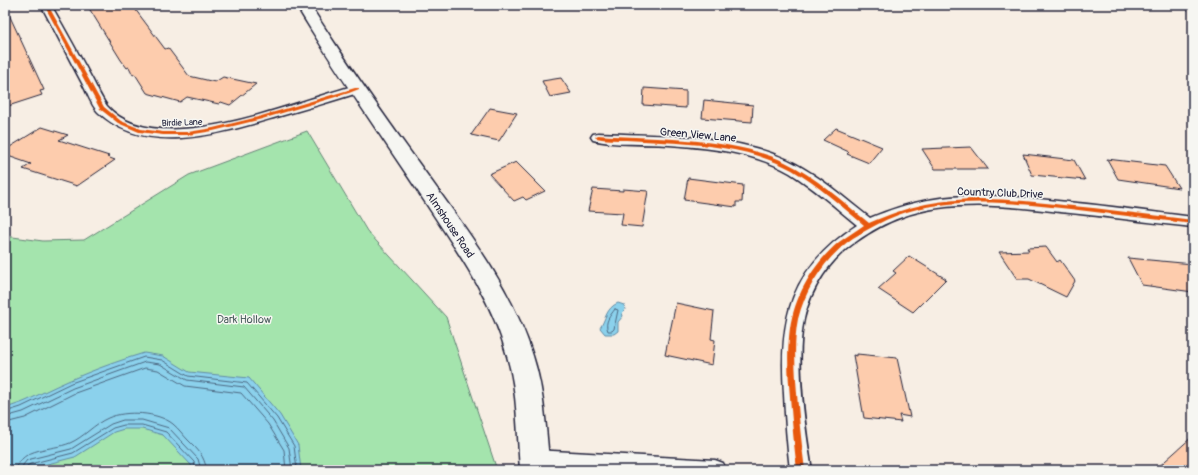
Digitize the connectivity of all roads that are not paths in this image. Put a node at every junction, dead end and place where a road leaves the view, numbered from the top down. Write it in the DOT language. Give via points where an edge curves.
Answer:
graph roads {
  1 [pos="46,5"];
  2 [pos="303,5"];
  3 [pos="357,89"];
  4 [pos="598,137"];
  5 [pos="1193,222"];
  6 [pos="868,226"];
  7 [pos="535,465"];
  8 [pos="715,470"];
  9 [pos="801,470"];
  1 -- 3 [label="street, Birdie Lane" via="102,108 115,121 133,129 169,134 208,130 244,123"];
  2 -- 3 [label="main road, Almshouse Road"];
  3 -- 7 [label="main road, Almshouse Road" via="485,278 508,321 526,381"];
  4 -- 6 [label="street, Green View Lane" via="715,145 767,157 805,176"];
  5 -- 6 [label="street, Country Club Drive" via="1024,202 982,200 925,205 898,212"];
  6 -- 9 [label="street, Country Club Drive" via="834,250 817,270 804,293 795,320 791,350 796,436"];
  7 -- 8 [label="street"];
}
